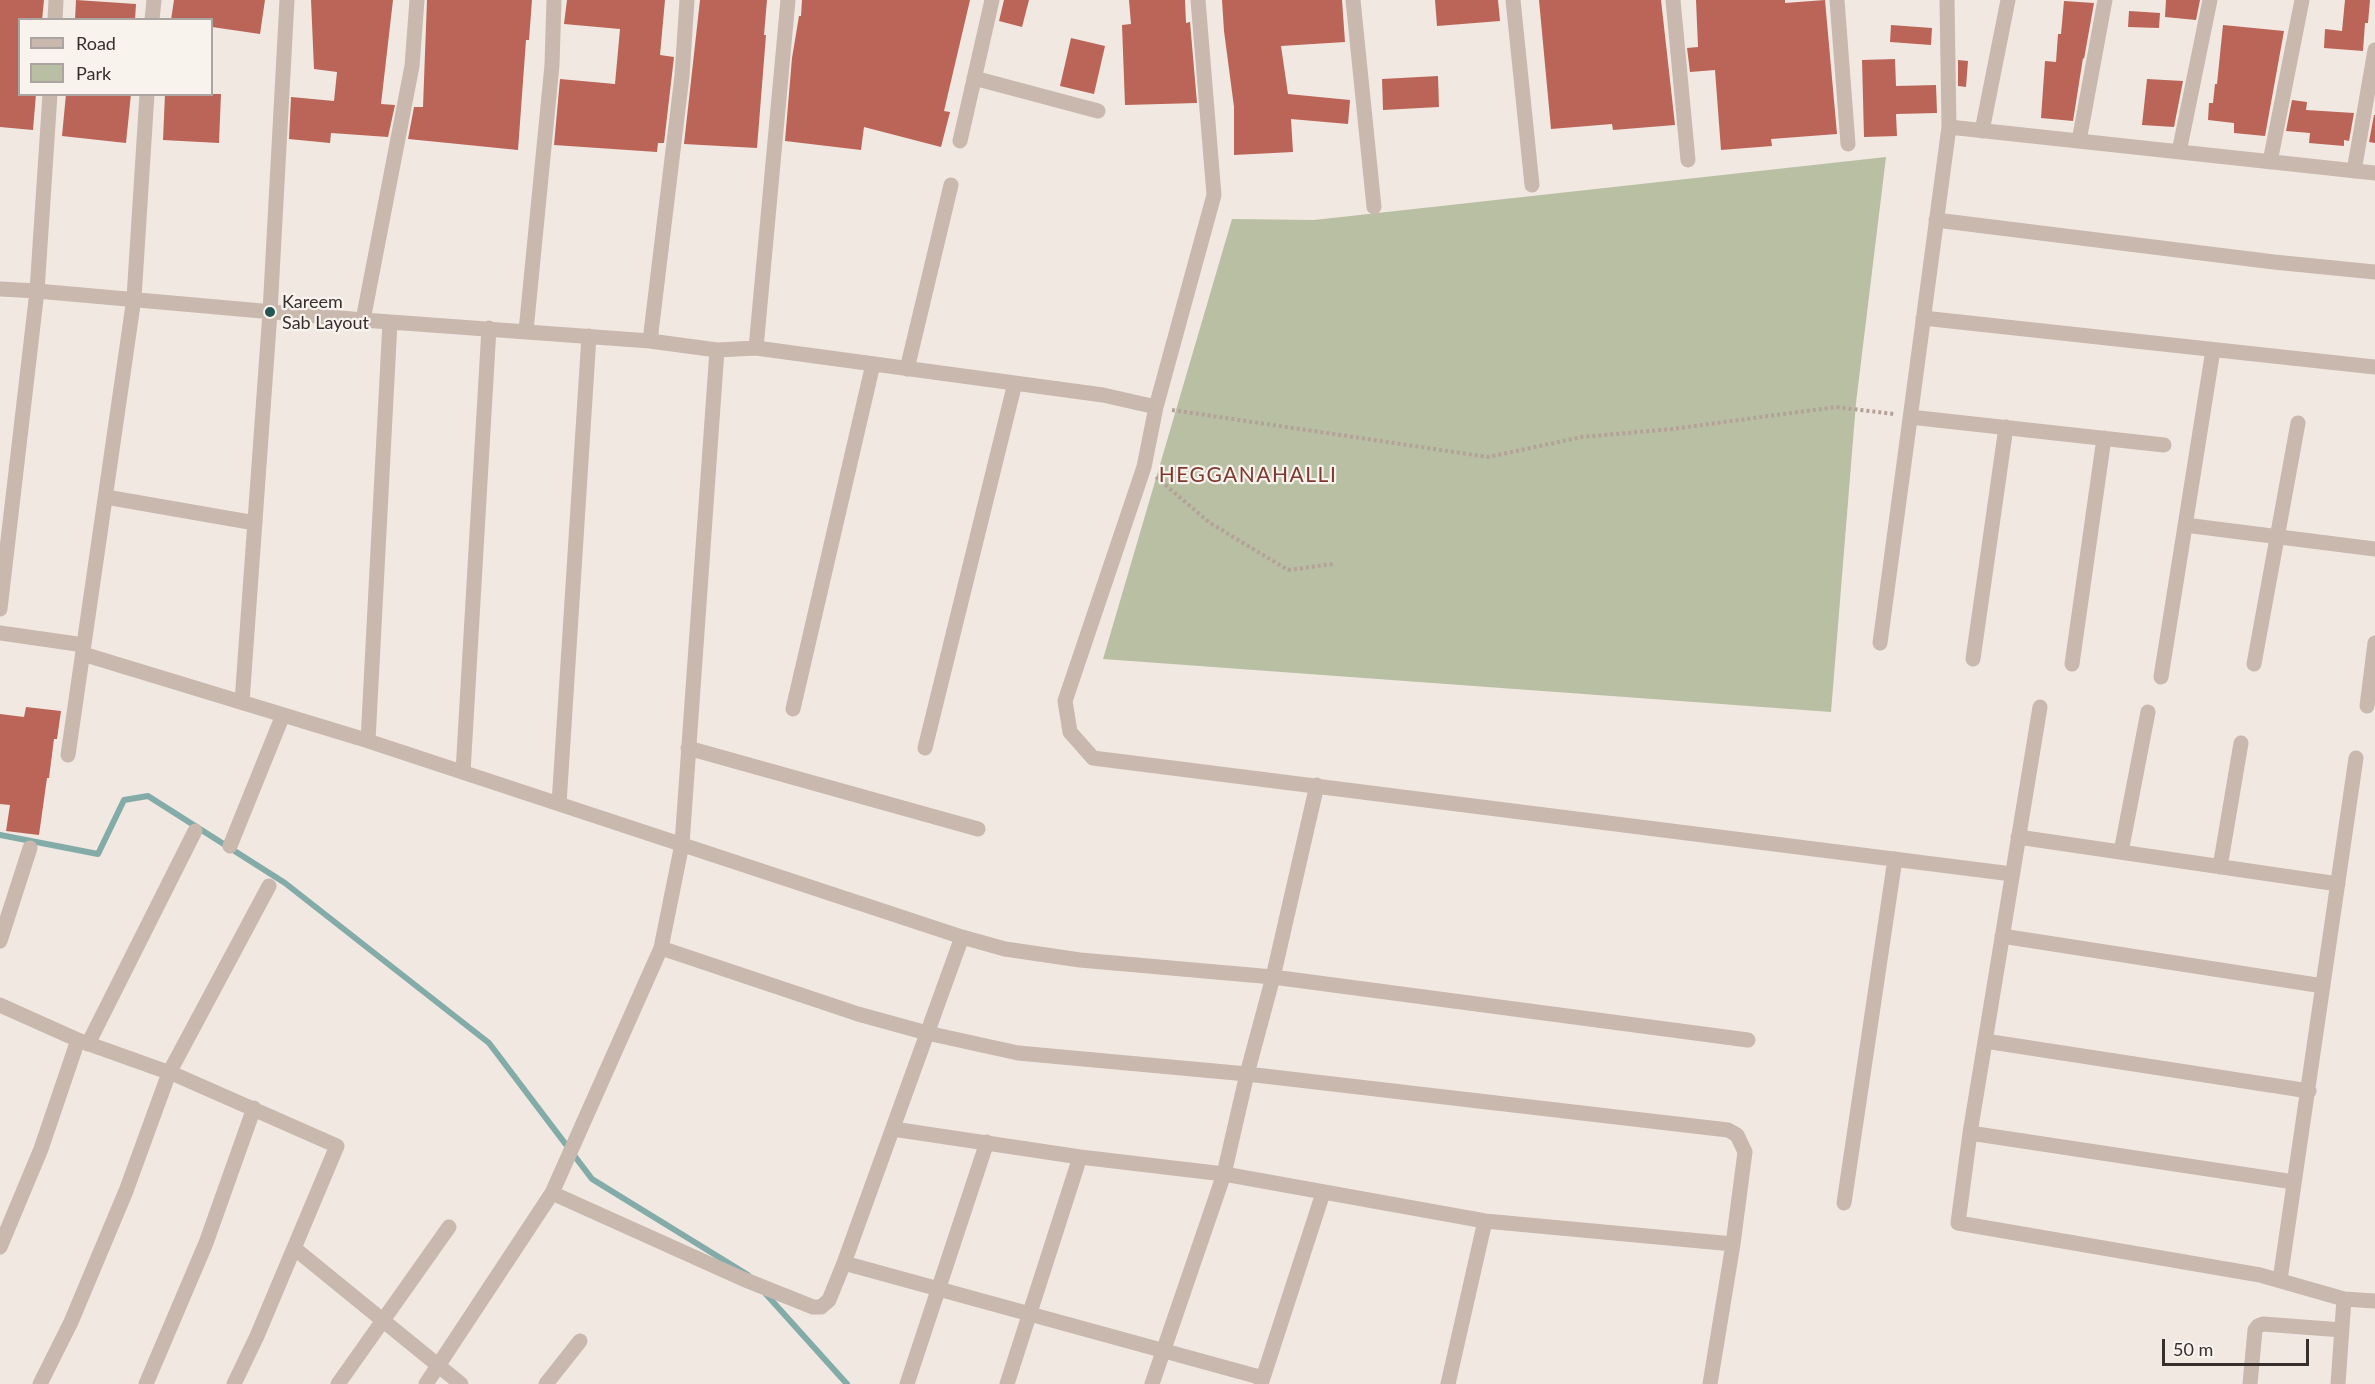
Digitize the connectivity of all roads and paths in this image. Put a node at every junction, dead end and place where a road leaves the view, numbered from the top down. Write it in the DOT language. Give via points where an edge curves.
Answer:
graph roads {
  1 [pos="56,0"];
  2 [pos="154,0"];
  3 [pos="287,0"];
  4 [pos="417,0"];
  5 [pos="554,0"];
  6 [pos="687,0"];
  7 [pos="788,0"];
  8 [pos="992,0"];
  9 [pos="1198,0"];
  10 [pos="1353,0"];
  11 [pos="1513,0"];
  12 [pos="1673,0"];
  13 [pos="1837,0"];
  14 [pos="1947,0"];
  15 [pos="2008,0"];
  16 [pos="2105,0"];
  17 [pos="2210,0"];
  18 [pos="2301,0"];
  19 [pos="55,18"];
  20 [pos="152,18"];
  21 [pos="2375,50"];
  22 [pos="974,78"];
  23 [pos="50,96"];
  24 [pos="147,96"];
  25 [pos="1098,111"];
  26 [pos="1949,127"];
  27 [pos="1982,130"];
  28 [pos="960,141"];
  29 [pos="2079,141"];
  30 [pos="1848,144"];
  31 [pos="2179,152"];
  32 [pos="1688,160"];
  33 [pos="2270,162"];
  34 [pos="2354,171"];
  35 [pos="2375,173"];
  36 [pos="951,185"];
  37 [pos="1532,185"];
  38 [pos="1374,207"];
  39 [pos="1936,220"];
  40 [pos="2375,272"];
  41 [pos="0,289"];
  42 [pos="38,291"];
  43 [pos="134,298"];
  44 [pos="270,312"];
  45 [pos="1923,318"];
  46 [pos="363,320"];
  47 [pos="390,322"];
  48 [pos="489,328"];
  49 [pos="526,331"];
  50 [pos="589,336"];
  51 [pos="651,341"];
  52 [pos="756,348"];
  53 [pos="717,350"];
  54 [pos="2213,350"];
  55 [pos="873,364"];
  56 [pos="2375,367"];
  57 [pos="907,369"];
  58 [pos="1015,383"];
  59 [pos="1156,407"];
  60 [pos="1910,417"];
  61 [pos="2298,423"];
  62 [pos="2006,427"];
  63 [pos="2104,438"];
  64 [pos="2164,445"];
  65 [pos="1144,467"];
  66 [pos="106,497"];
  67 [pos="255,523"];
  68 [pos="2185,525"];
  69 [pos="2277,537"];
  70 [pos="2375,549"];
  71 [pos="1333,564"];
  72 [pos="0,609"];
  73 [pos="0,633"];
  74 [pos="1880,644"];
  75 [pos="2375,644"];
  76 [pos="84,650"];
  77 [pos="1973,659"];
  78 [pos="2072,664"];
  79 [pos="2254,664"];
  80 [pos="2162,677"];
  81 [pos="242,702"];
  82 [pos="2367,706"];
  83 [pos="2040,707"];
  84 [pos="794,709"];
  85 [pos="2148,712"];
  86 [pos="283,715"];
  87 [pos="368,741"];
  88 [pos="2241,743"];
  89 [pos="688,747"];
  90 [pos="925,747"];
  91 [pos="68,755"];
  92 [pos="2356,758"];
  93 [pos="463,772"];
  94 [pos="1317,785"];
  95 [pos="559,804"];
  96 [pos="978,829"];
  97 [pos="195,831"];
  98 [pos="2019,837"];
  99 [pos="681,844"];
  100 [pos="230,846"];
  101 [pos="30,848"];
  102 [pos="2121,852"];
  103 [pos="1895,859"];
  104 [pos="2220,867"];
  105 [pos="2012,874"];
  106 [pos="2338,885"];
  107 [pos="269,886"];
  108 [pos="2002,936"];
  109 [pos="962,937"];
  110 [pos="0,941"];
  111 [pos="661,948"];
  112 [pos="1273,977"];
  113 [pos="2323,986"];
  114 [pos="0,1005"];
  115 [pos="927,1033"];
  116 [pos="1748,1040"];
  117 [pos="1985,1041"];
  118 [pos="83,1042"];
  119 [pos="169,1073"];
  120 [pos="1246,1074"];
  121 [pos="2309,1091"];
  122 [pos="254,1108"];
  123 [pos="892,1129"];
  124 [pos="1970,1133"];
  125 [pos="987,1142"];
  126 [pos="1080,1157"];
  127 [pos="1224,1174"];
  128 [pos="2294,1182"];
  129 [pos="552,1193"];
  130 [pos="1323,1193"];
  131 [pos="1844,1203"];
  132 [pos="1485,1221"];
  133 [pos="449,1227"];
  134 [pos="1733,1244"];
  135 [pos="0,1247"];
  136 [pos="294,1248"];
  137 [pos="844,1263"];
  138 [pos="2280,1280"];
  139 [pos="938,1289"];
  140 [pos="2344,1299"];
  141 [pos="2375,1301"];
  142 [pos="1030,1314"];
  143 [pos="382,1321"];
  144 [pos="2342,1330"];
  145 [pos="580,1341"];
  146 [pos="1162,1350"];
  147 [pos="438,1367"];
  148 [pos="1262,1381"];
  149 [pos="40,1384"];
  150 [pos="146,1384"];
  151 [pos="234,1384"];
  152 [pos="338,1384"];
  153 [pos="426,1384"];
  154 [pos="461,1384"];
  155 [pos="546,1384"];
  156 [pos="907,1384"];
  157 [pos="1007,1384"];
  158 [pos="1152,1384"];
  159 [pos="1448,1384"];
  160 [pos="1710,1384"];
  161 [pos="2250,1384"];
  162 [pos="2338,1384"];
  1 -- 19 [label="street"];
  2 -- 20 [label="street"];
  3 -- 44 [label="street"];
  4 -- 46 [label="street" via="412,66"];
  5 -- 49 [label="street" via="552,65"];
  6 -- 51 [label="street" via="682,76"];
  7 -- 52 [label="street"];
  8 -- 22 [label="street"];
  9 -- 59 [label="street" via="1214,195"];
  10 -- 38 [label="street"];
  11 -- 37 [label="street"];
  12 -- 32 [label="street"];
  13 -- 30 [label="street"];
  14 -- 26 [label="street"];
  15 -- 27 [label="street"];
  16 -- 29 [label="street"];
  17 -- 31 [label="street"];
  18 -- 33 [label="street"];
  21 -- 34 [label="street"];
  22 -- 25 [label="street"];
  22 -- 28 [label="street"];
  23 -- 42 [label="street"];
  24 -- 43 [label="street"];
  26 -- 27 [label="street"];
  26 -- 39 [label="street"];
  27 -- 29 [label="street"];
  29 -- 31 [label="street"];
  31 -- 33 [label="street"];
  33 -- 34 [label="street"];
  34 -- 35 [label="street"];
  36 -- 57 [label="street"];
  39 -- 40 [label="street"];
  39 -- 45 [label="street"];
  41 -- 42 [label="street"];
  42 -- 43 [label="street"];
  42 -- 72 [label="street"];
  43 -- 44 [label="street"];
  43 -- 66 [label="street"];
  44 -- 46 [label="street"];
  44 -- 67 [label="street"];
  45 -- 54 [label="street"];
  45 -- 60 [label="street"];
  46 -- 47 [label="street"];
  47 -- 48 [label="street"];
  47 -- 87 [label="street"];
  48 -- 49 [label="street"];
  48 -- 93 [label="street"];
  49 -- 50 [label="street"];
  50 -- 51 [label="street"];
  50 -- 95 [label="street"];
  51 -- 53 [label="street"];
  52 -- 53 [label="street"];
  52 -- 55 [label="street"];
  53 -- 89 [label="street"];
  54 -- 56 [label="street"];
  54 -- 68 [label="street"];
  55 -- 57 [label="street"];
  55 -- 84 [label="street"];
  57 -- 58 [label="street"];
  58 -- 59 [label="street"];
  58 -- 90 [label="street"];
  59 -- 60 [label="path" via="1488,457 1582,437 1836,407"];
  59 -- 65 [label="street"];
  60 -- 62 [label="street"];
  60 -- 74 [label="street"];
  61 -- 69 [label="street"];
  62 -- 63 [label="street"];
  62 -- 77 [label="street"];
  63 -- 64 [label="street"];
  63 -- 78 [label="street"];
  65 -- 71 [label="path" via="1210,522 1288,570"];
  65 -- 94 [label="street" via="1065,701 1070,732 1093,758"];
  66 -- 67 [label="street"];
  66 -- 76 [label="street"];
  67 -- 81 [label="street"];
  68 -- 69 [label="street"];
  68 -- 80 [label="street"];
  69 -- 70 [label="street"];
  69 -- 79 [label="street"];
  73 -- 76 [label="street"];
  75 -- 82 [label="street"];
  76 -- 81 [label="street"];
  76 -- 91 [label="street"];
  81 -- 86 [label="street"];
  83 -- 98 [label="street"];
  85 -- 102 [label="street"];
  86 -- 87 [label="street"];
  86 -- 100 [label="street"];
  87 -- 93 [label="street"];
  88 -- 104 [label="street"];
  89 -- 96 [label="street"];
  89 -- 99 [label="street"];
  92 -- 106 [label="street"];
  93 -- 95 [label="street"];
  94 -- 103 [label="street"];
  94 -- 112 [label="street"];
  95 -- 99 [label="street"];
  97 -- 118 [label="street"];
  98 -- 102 [label="street"];
  98 -- 105 [label="street"];
  99 -- 109 [label="street"];
  99 -- 111 [label="street"];
  101 -- 110 [label="street"];
  102 -- 104 [label="street"];
  103 -- 105 [label="street"];
  103 -- 131 [label="street"];
  104 -- 106 [label="street"];
  105 -- 108 [label="street"];
  106 -- 113 [label="street"];
  107 -- 119 [label="street"];
  108 -- 113 [label="street"];
  108 -- 117 [label="street"];
  109 -- 112 [label="street" via="1005,949 1080,960"];
  109 -- 115 [label="street"];
  111 -- 115 [label="street"];
  111 -- 129 [label="street"];
  112 -- 116 [label="street"];
  112 -- 120 [label="street"];
  113 -- 121 [label="street"];
  114 -- 118 [label="street"];
  115 -- 120 [label="street" via="1038,1057"];
  115 -- 123 [label="street"];
  117 -- 121 [label="street"];
  117 -- 124 [label="street"];
  118 -- 119 [label="street"];
  118 -- 135 [label="street"];
  119 -- 122 [label="street"];
  119 -- 149 [label="street" via="126,1191 71,1322"];
  120 -- 127 [label="street"];
  120 -- 134 [label="street" via="1728,1130 1737,1135 1745,1152"];
  121 -- 128 [label="street"];
  122 -- 136 [label="street" via="337,1146"];
  122 -- 150 [label="street" via="206,1243"];
  123 -- 125 [label="street"];
  123 -- 137 [label="street"];
  124 -- 128 [label="street"];
  124 -- 138 [label="street" via="1958,1223"];
  125 -- 126 [label="street"];
  125 -- 139 [label="street"];
  126 -- 127 [label="street"];
  126 -- 142 [label="street"];
  127 -- 130 [label="street"];
  127 -- 146 [label="street"];
  128 -- 138 [label="street"];
  129 -- 137 [label="street" via="813,1307 821,1307 829,1300"];
  129 -- 147 [label="street"];
  130 -- 132 [label="street"];
  130 -- 148 [label="street"];
  132 -- 134 [label="street"];
  132 -- 159 [label="street"];
  133 -- 143 [label="street"];
  134 -- 160 [label="street"];
  136 -- 143 [label="street"];
  136 -- 151 [label="street"];
  137 -- 139 [label="street"];
  138 -- 140 [label="street"];
  139 -- 142 [label="street"];
  139 -- 156 [label="street"];
  140 -- 141 [label="street"];
  140 -- 144 [label="street"];
  142 -- 146 [label="street"];
  142 -- 157 [label="street"];
  143 -- 147 [label="street"];
  143 -- 152 [label="street"];
  144 -- 161 [label="street" via="2258,1326"];
  144 -- 162 [label="street"];
  145 -- 155 [label="street"];
  146 -- 148 [label="street"];
  146 -- 158 [label="street"];
  147 -- 153 [label="street"];
  147 -- 154 [label="street"];
}
